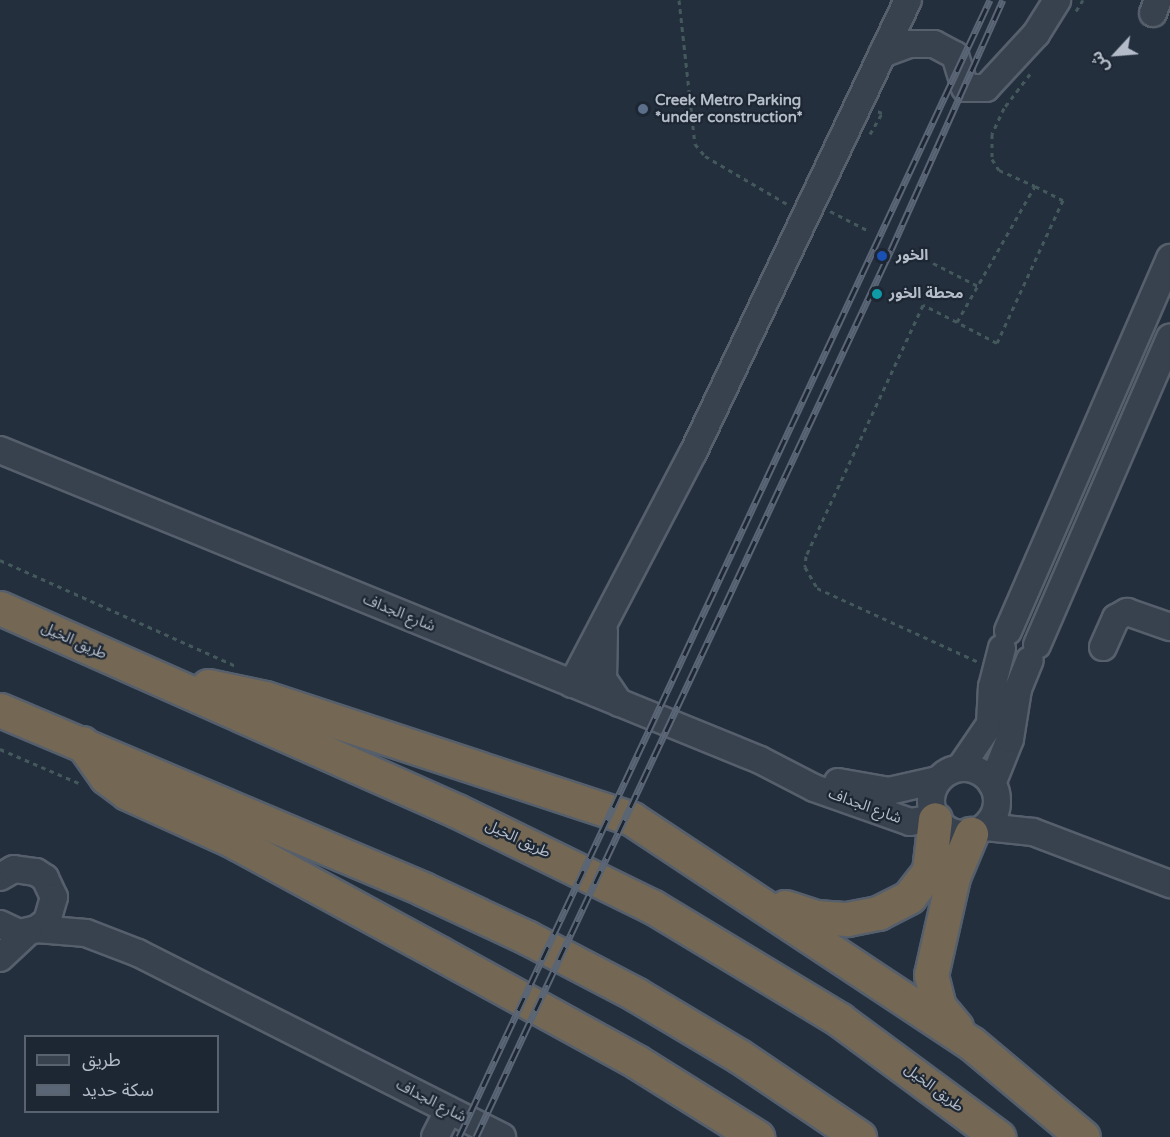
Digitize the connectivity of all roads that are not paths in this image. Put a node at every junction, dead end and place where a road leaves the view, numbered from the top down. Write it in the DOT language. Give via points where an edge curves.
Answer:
graph roads {
  1 [pos="908,0"];
  2 [pos="1066,7"];
  3 [pos="882,54"];
  4 [pos="1170,258"];
  5 [pos="1170,337"];
  6 [pos="0,450"];
  7 [pos="0,608"];
  8 [pos="1170,627"];
  9 [pos="603,630"];
  10 [pos="1103,647"];
  11 [pos="542,672"];
  12 [pos="162,679"];
  13 [pos="579,687"];
  14 [pos="619,703"];
  15 [pos="0,710"];
  16 [pos="81,742"];
  17 [pos="960,768"];
  18 [pos="798,777"];
  19 [pos="937,780"];
  20 [pos="995,792"];
  21 [pos="935,818"];
  22 [pos="978,830"];
  23 [pos="1033,832"];
  24 [pos="698,860"];
  25 [pos="5,872"];
  26 [pos="1170,884"];
  27 [pos="54,897"];
  28 [pos="0,924"];
  29 [pos="33,931"];
  30 [pos="102,938"];
  31 [pos="0,958"];
  32 [pos="971,1043"];
  33 [pos="637,1062"];
  34 [pos="449,1110"];
  35 [pos="435,1137"];
  36 [pos="502,1137"];
  37 [pos="726,1137"];
  38 [pos="757,1137"];
  39 [pos="859,1137"];
  40 [pos="998,1137"];
  41 [pos="1083,1137"];
  1 -- 3 [label="street"];
  2 -- 3 [label="street" via="986,88 965,88 955,55 933,44 909,44"];
  3 -- 9 [label="street" via="815,212"];
  4 -- 17 [label="street" via="1002,650 990,724"];
  5 -- 20 [label="street" via="1018,689 1010,739"];
  6 -- 11 [label="street, شارع الجداف"];
  7 -- 12 [label="highway, طريق الخيل"];
  8 -- 10 [label="street" via="1127,612 1116,618"];
  9 -- 11 [label="street" via="577,653"];
  9 -- 13 [label="street"];
  9 -- 14 [label="street" via="603,679"];
  11 -- 13 [label="street, شارع الجداف"];
  12 -- 24 [label="highway" via="265,698 494,775 585,800 654,830"];
  12 -- 40 [label="highway, طريق الخيل" via="477,820 653,907 840,1020"];
  13 -- 14 [label="street, شارع الجداف"];
  14 -- 18 [label="street, شارع الجداف"];
  15 -- 16 [label="highway"];
  16 -- 33 [label="highway" via="106,777 127,793 255,853"];
  16 -- 39 [label="highway" via="528,938 635,994 740,1056"];
  17 -- 19 [label="street, شارع الجداف"];
  17 -- 20 [label="street" via="978,771"];
  18 -- 19 [label="street, شارع الجداف" via="890,791"];
  18 -- 21 [label="street, شارع الجداف" via="814,788 903,820 916,823"];
  19 -- 21 [label="street" via="930,803"];
  20 -- 22 [label="street" via="994,814"];
  20 -- 23 [label="street"];
  21 -- 22 [label="street" via="954,834"];
  21 -- 24 [label="highway" via="932,863 921,886 893,906 862,916 831,919 801,914"];
  22 -- 23 [label="street"];
  22 -- 32 [label="highway" via="953,877 931,975 939,1007"];
  23 -- 26 [label="street"];
  24 -- 32 [label="highway"];
  25 -- 27 [label="street, شارع الجداف" via="26,869 45,878"];
  27 -- 29 [label="street" via="47,921"];
  27 -- 30 [label="street, شارع الجداف"];
  28 -- 29 [label="street, شارع الجداف" via="9,930"];
  29 -- 30 [label="street, شارع الجداف" via="69,930"];
  29 -- 31 [label="street"];
  30 -- 34 [label="street, شارع الجداف"];
  32 -- 41 [label="highway"];
  33 -- 37 [label="highway" via="706,1115"];
  33 -- 38 [label="highway"];
  34 -- 35 [label="street"];
  34 -- 36 [label="street, شارع الجداف"];
}
